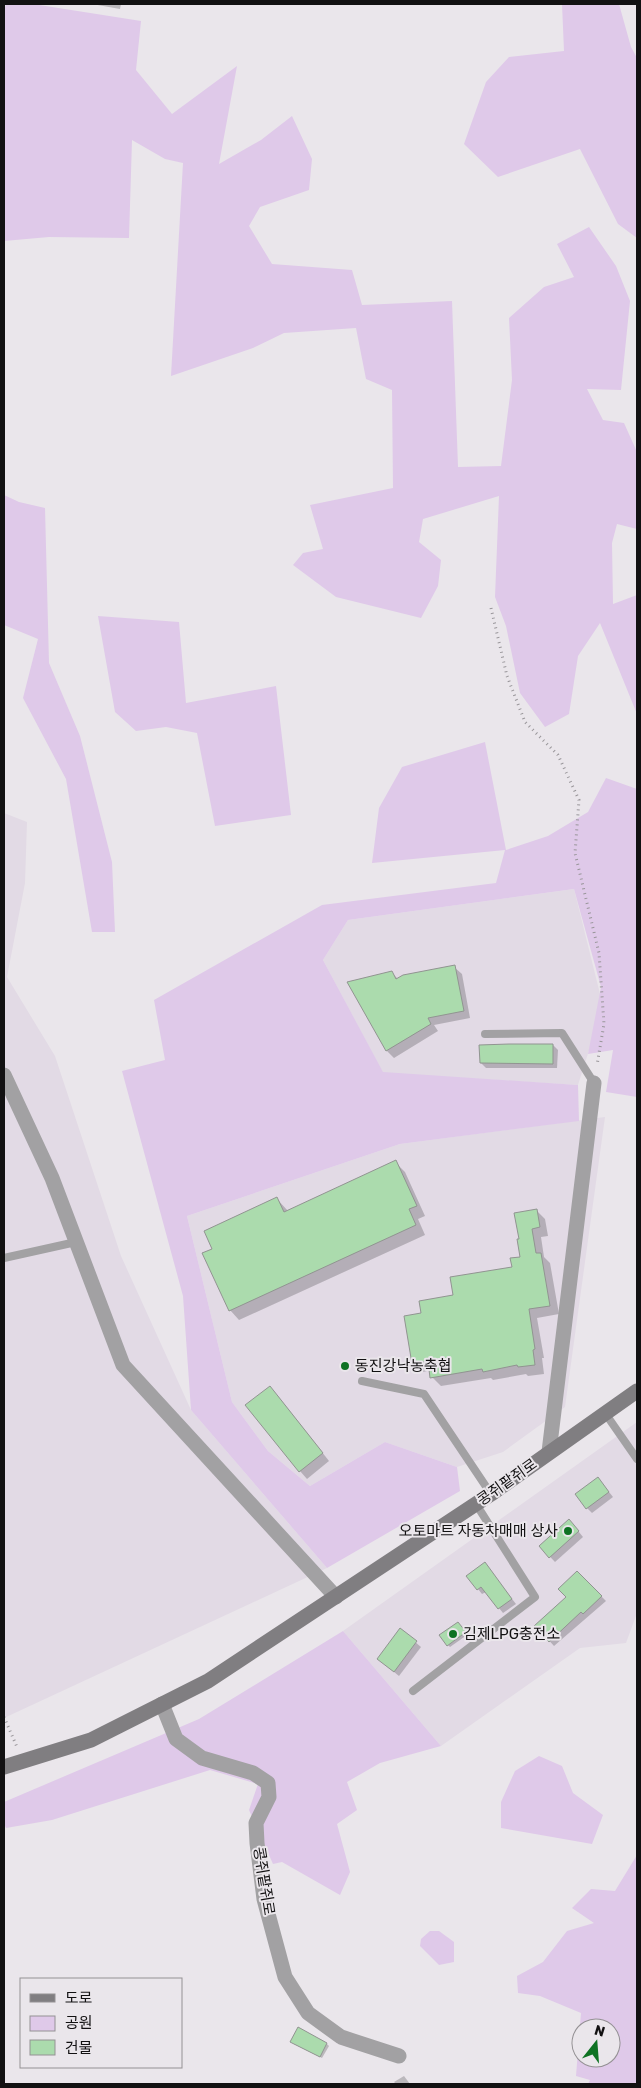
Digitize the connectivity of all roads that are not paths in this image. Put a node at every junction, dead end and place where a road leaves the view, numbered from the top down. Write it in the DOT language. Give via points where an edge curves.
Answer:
graph roads {
  1 [pos="485,1034"];
  2 [pos="4,1075"];
  3 [pos="594,1083"];
  4 [pos="76,1242"];
  5 [pos="4,1258"];
  6 [pos="362,1380"];
  7 [pos="637,1391"];
  8 [pos="605,1413"];
  9 [pos="549,1452"];
  10 [pos="637,1459"];
  11 [pos="491,1494"];
  12 [pos="476,1504"];
  13 [pos="336,1597"];
  14 [pos="414,1691"];
  15 [pos="162,1704"];
  16 [pos="4,1767"];
  17 [pos="399,2056"];
  1 -- 3 [label="lane" via="562,1033"];
  2 -- 4 [label="street" via="52,1178"];
  3 -- 9 [label="street, 콩쥐팥쥐로"];
  4 -- 5 [label="lane"];
  4 -- 13 [label="street" via="123,1365"];
  6 -- 11 [label="lane" via="424,1394"];
  7 -- 8 [label="main road, 콩쥐팥쥐로"];
  8 -- 9 [label="main road, 콩쥐팥쥐로"];
  8 -- 10 [label="lane"];
  9 -- 11 [label="main road, 콩쥐팥쥐로"];
  11 -- 12 [label="main road, 콩쥐팥쥐로"];
  12 -- 13 [label="main road, 콩쥐팥쥐로"];
  12 -- 14 [label="lane" via="535,1597"];
  13 -- 15 [label="main road, 콩쥐팥쥐로" via="208,1681"];
  15 -- 16 [label="main road, 콩쥐팥쥐로" via="91,1740"];
  15 -- 17 [label="street, 콩쥐팥쥐로" via="176,1739 202,1758 253,1773 268,1783 269,1797 256,1823 264,1899 285,1977 308,2013 341,2037"];
}
